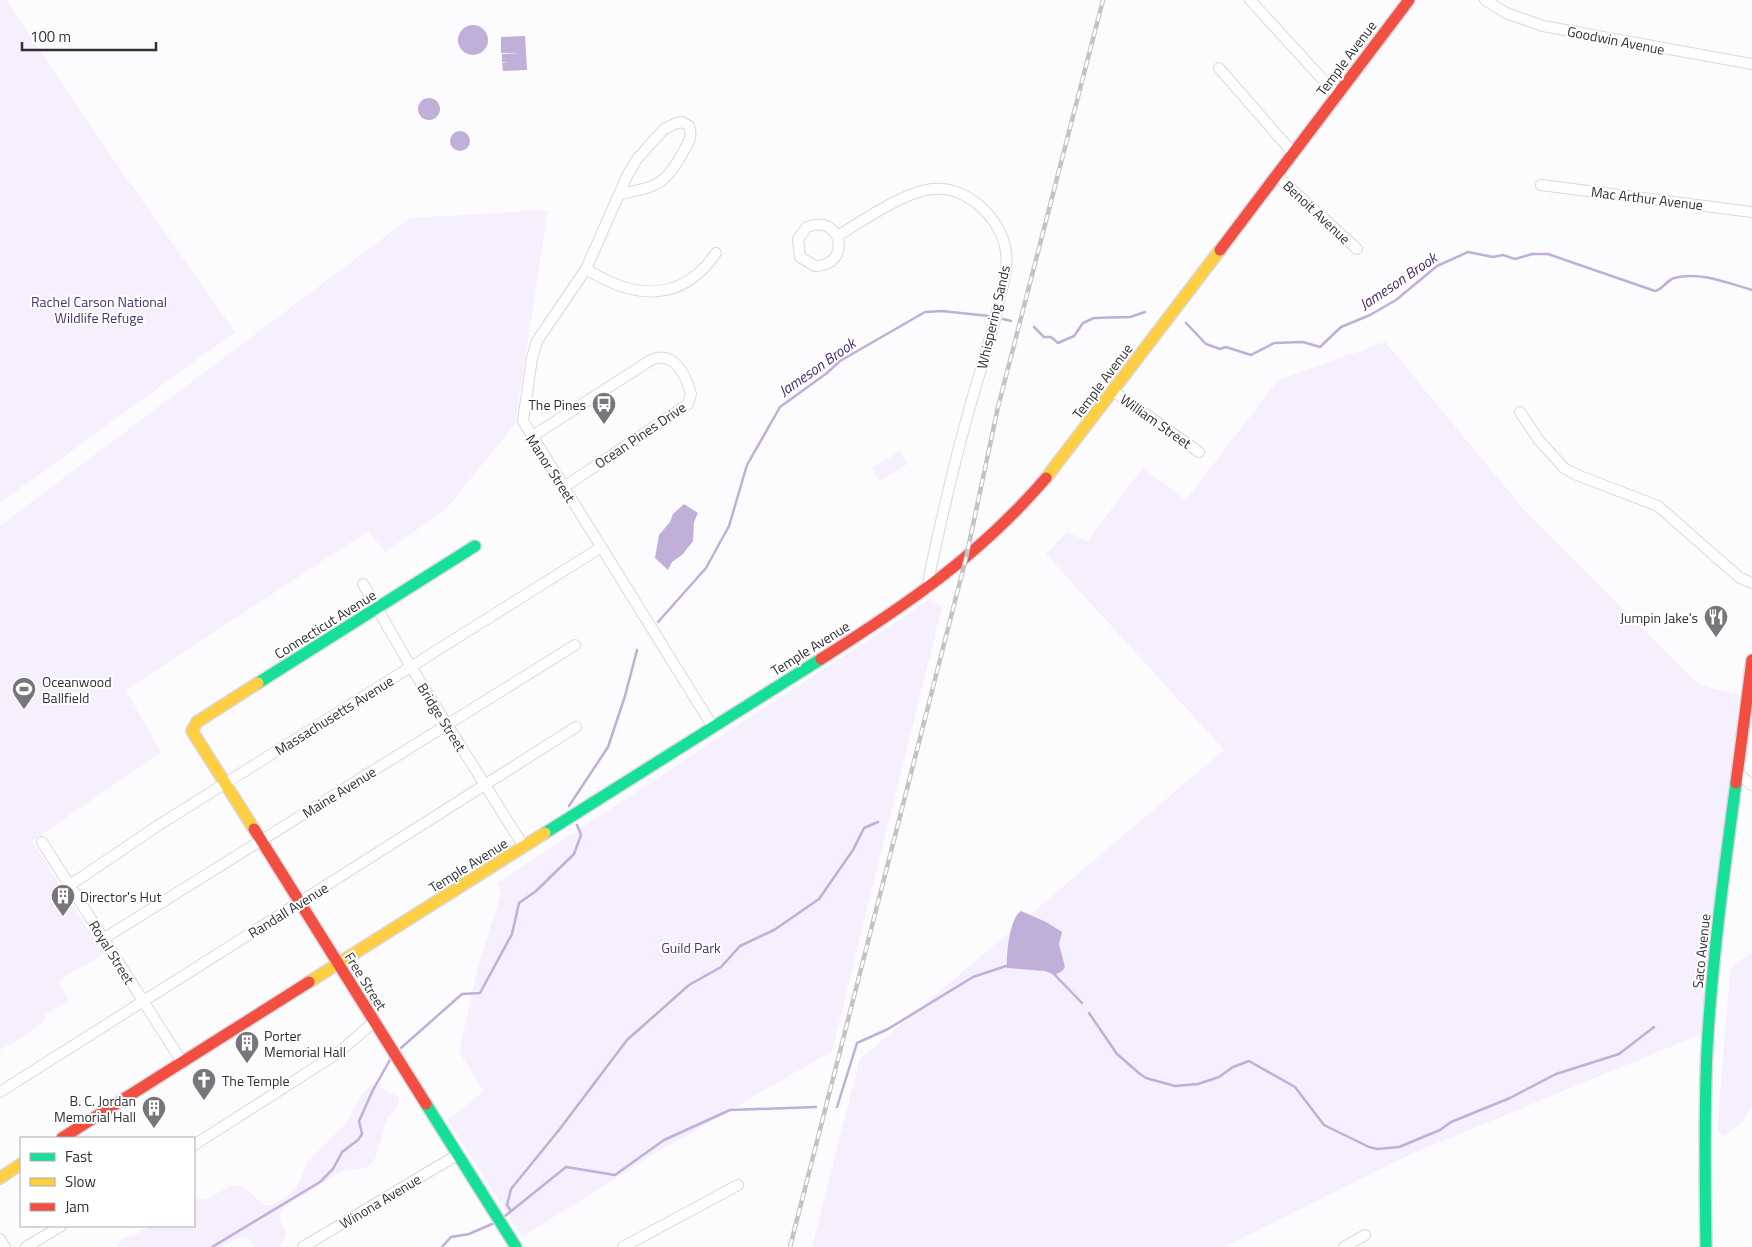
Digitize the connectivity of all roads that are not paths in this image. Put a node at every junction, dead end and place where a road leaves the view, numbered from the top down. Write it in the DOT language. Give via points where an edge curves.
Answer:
graph roads {
  1 [pos="1250,0"];
  2 [pos="1409,0"];
  3 [pos="1485,0"];
  4 [pos="1752,64"];
  5 [pos="1219,68"];
  6 [pos="1337,95"];
  7 [pos="1293,153"];
  8 [pos="1276,175"];
  9 [pos="1541,185"];
  10 [pos="621,194"];
  11 [pos="1752,212"];
  12 [pos="837,236"];
  13 [pos="1357,249"];
  14 [pos="716,253"];
  15 [pos="586,269"];
  16 [pos="1113,391"];
  17 [pos="1520,412"];
  18 [pos="531,437"];
  19 [pos="1199,452"];
  20 [pos="564,487"];
  21 [pos="475,546"];
  22 [pos="600,548"];
  23 [pos="1752,583"];
  24 [pos="363,584"];
  25 [pos="928,588"];
  26 [pos="379,608"];
  27 [pos="575,644"];
  28 [pos="1752,660"];
  29 [pos="411,667"];
  30 [pos="1751,673"];
  31 [pos="447,726"];
  32 [pos="576,727"];
  33 [pos="713,727"];
  34 [pos="193,729"];
  35 [pos="1747,736"];
  36 [pos="1738,773"];
  37 [pos="226,783"];
  38 [pos="1752,784"];
  39 [pos="485,785"];
  40 [pos="260,841"];
  41 [pos="42,842"];
  42 [pos="524,847"];
  43 [pos="70,885"];
  44 [pos="299,904"];
  45 [pos="103,939"];
  46 [pos="338,964"];
  47 [pos="143,1001"];
  48 [pos="374,1022"];
  49 [pos="182,1062"];
  50 [pos="0,1092"];
  51 [pos="64,1137"];
  52 [pos="195,1144"];
  53 [pos="457,1155"];
  54 [pos="20,1165"];
  55 [pos="0,1178"];
  56 [pos="738,1185"];
  57 [pos="59,1227"];
  58 [pos="1365,1235"];
  59 [pos="0,1239"];
  60 [pos="6,1247"];
  61 [pos="26,1247"];
  62 [pos="303,1247"];
  63 [pos="516,1247"];
  64 [pos="622,1247"];
  65 [pos="1344,1247"];
  66 [pos="1706,1247"];
  1 -- 6 [label="street"];
  2 -- 6 [label="street, Temple Avenue"];
  3 -- 4 [label="street, Goodwin Avenue" via="1506,14 1543,26"];
  5 -- 7 [label="street"];
  6 -- 7 [label="street, Temple Avenue"];
  7 -- 8 [label="street, Temple Avenue"];
  8 -- 13 [label="street, Benoit Avenue"];
  8 -- 16 [label="street, Temple Avenue"];
  9 -- 11 [label="street, Mac Arthur Avenue"];
  10 -- 10 [label="street, Manor Street" via="653,186 669,176 690,140 689,126 682,122 672,124 650,143 633,167"];
  10 -- 15 [label="street, Manor Street"];
  12 -- 12 [label="street" via="840,248 828,264 815,266 800,257 798,239 807,227 822,224"];
  12 -- 25 [label="street, Whispering Sands" via="909,196 938,189 961,194 980,206 995,223 1005,245 1006,269 992,337 971,402"];
  14 -- 15 [label="street" via="695,278 663,291 628,290 606,282"];
  15 -- 18 [label="street, Manor Street" via="534,348 523,421"];
  16 -- 19 [label="street, William Street"];
  16 -- 25 [label="street, Temple Avenue" via="1023,505 957,567"];
  17 -- 23 [label="street" via="1538,439 1564,468 1658,506 1740,578"];
  18 -- 20 [label="street, Manor Street"];
  18 -- 20 [label="street, Ocean Pines Drive" via="651,360 666,357 679,368 692,394 688,404"];
  20 -- 22 [label="street, Manor Street"];
  21 -- 26 [label="street, Connecticut Avenue"];
  22 -- 29 [label="street, Massachusetts Avenue"];
  22 -- 33 [label="street, Manor Street"];
  24 -- 26 [label="street, Bridge Street"];
  25 -- 33 [label="street, Temple Avenue"];
  26 -- 29 [label="street, Bridge Street"];
  26 -- 34 [label="street, Connecticut Avenue" via="197,722"];
  27 -- 31 [label="street, Maine Avenue"];
  28 -- 30 [label="street, Saco Avenue"];
  29 -- 31 [label="street, Bridge Street"];
  29 -- 37 [label="street, Massachusetts Avenue"];
  30 -- 35 [label="street, Saco Avenue"];
  31 -- 39 [label="street, Bridge Street"];
  31 -- 40 [label="street, Maine Avenue"];
  32 -- 39 [label="street, Randall Avenue"];
  33 -- 42 [label="street, Temple Avenue"];
  34 -- 37 [label="street, Free Street" via="195,738"];
  35 -- 36 [label="street, Saco Avenue"];
  36 -- 38 [label="street"];
  36 -- 66 [label="street, Saco Avenue" via="1709,1025 1704,1136"];
  37 -- 40 [label="street, Free Street"];
  37 -- 43 [label="street, Massachusetts Avenue"];
  39 -- 42 [label="street, Bridge Street"];
  39 -- 44 [label="street, Randall Avenue"];
  40 -- 44 [label="street, Free Street"];
  40 -- 45 [label="street, Maine Avenue"];
  41 -- 43 [label="street, Royal Street"];
  42 -- 46 [label="street, Temple Avenue"];
  43 -- 45 [label="street, Royal Street"];
  44 -- 46 [label="street, Free Street"];
  44 -- 47 [label="street, Randall Avenue"];
  45 -- 47 [label="street, Royal Street"];
  46 -- 48 [label="street, Free Street"];
  46 -- 49 [label="street, Temple Avenue"];
  47 -- 49 [label="street, Royal Street"];
  47 -- 50 [label="street, Randall Avenue"];
  48 -- 52 [label="street" via="338,1053"];
  48 -- 53 [label="street, Free Street"];
  49 -- 51 [label="street, Temple Avenue"];
  53 -- 62 [label="street, Winona Avenue"];
  53 -- 63 [label="street, Free Street"];
  54 -- 55 [label="street"];
  56 -- 64 [label="street"];
  57 -- 61 [label="street"];
  58 -- 65 [label="street"];
  59 -- 60 [label="street"];
}
